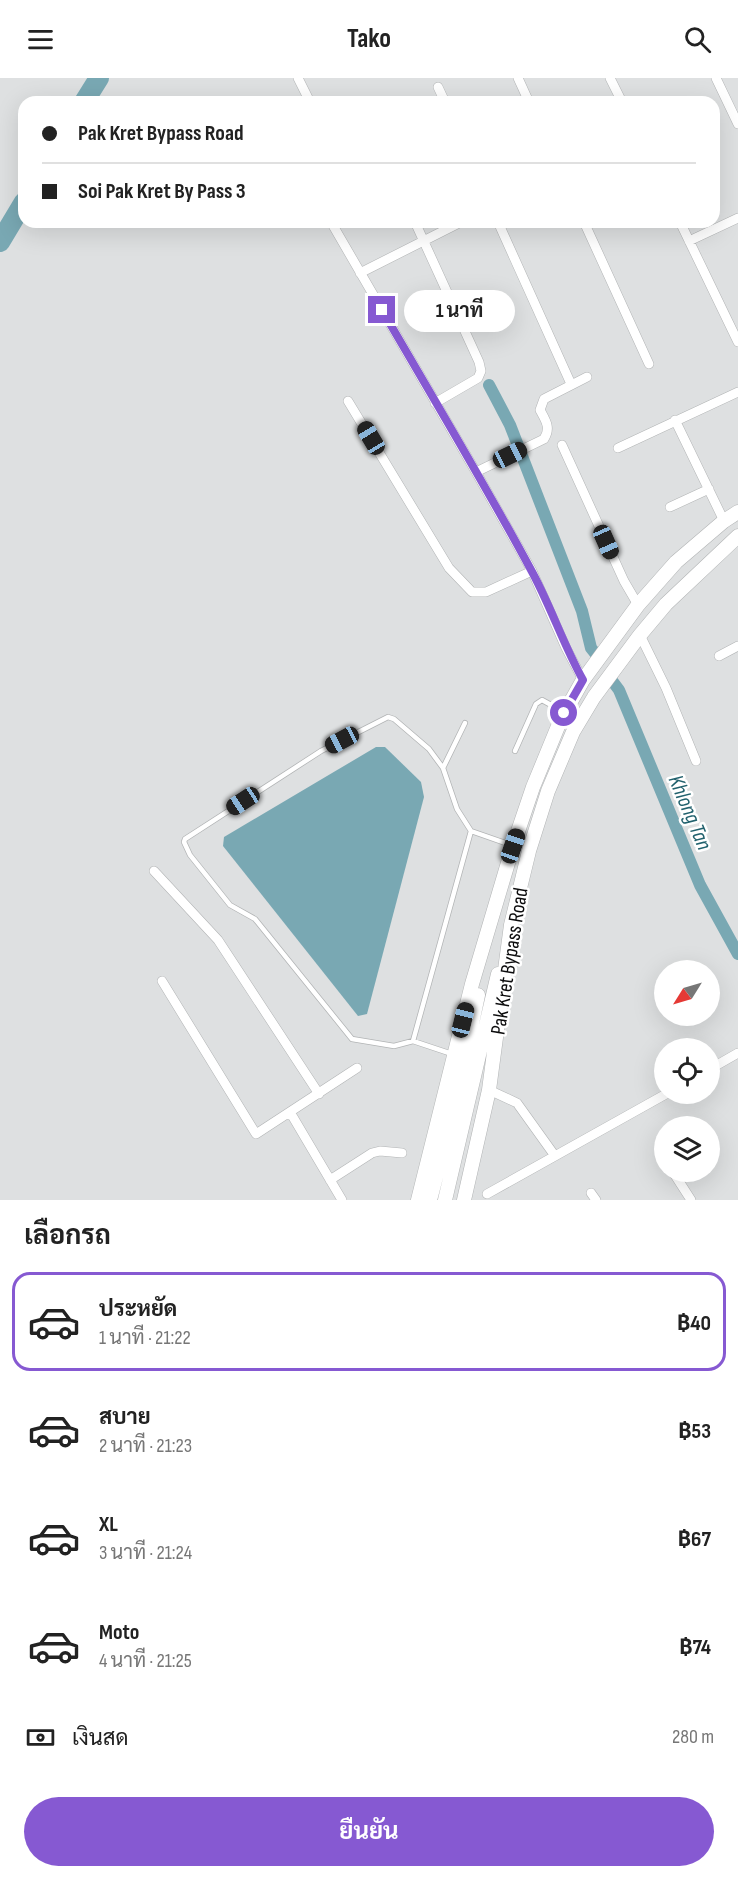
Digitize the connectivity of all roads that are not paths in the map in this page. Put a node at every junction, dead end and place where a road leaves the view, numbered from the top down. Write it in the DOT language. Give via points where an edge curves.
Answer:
graph roads {
  1 [pos="298,78"];
  2 [pos="518,78"];
  3 [pos="610,78"];
  4 [pos="716,78"];
  5 [pos="438,87"];
  6 [pos="307,96"];
  7 [pos="442,96"];
  8 [pos="526,96"];
  9 [pos="619,96"];
  10 [pos="738,124"];
  11 [pos="738,218"];
  12 [pos="720,226"];
  13 [pos="334,228"];
  14 [pos="418,228"];
  15 [pos="449,228"];
  16 [pos="501,228"];
  17 [pos="587,228"];
  18 [pos="683,228"];
  19 [pos="717,228"];
  20 [pos="424,241"];
  21 [pos="689,241"];
  22 [pos="360,273"];
  23 [pos="738,342"];
  24 [pos="649,364"];
  25 [pos="587,377"];
  26 [pos="571,384"];
  27 [pos="738,392"];
  28 [pos="348,401"];
  29 [pos="435,403"];
  30 [pos="675,420"];
  31 [pos="562,445"];
  32 [pos="618,448"];
  33 [pos="476,471"];
  34 [pos="709,489"];
  35 [pos="670,507"];
  36 [pos="738,512"];
  37 [pos="724,521"];
  38 [pos="736,542"];
  39 [pos="532,571"];
  40 [pos="638,605"];
  41 [pos="640,635"];
  42 [pos="738,646"];
  43 [pos="718,656"];
  44 [pos="583,680"];
  45 [pos="564,713"];
  46 [pos="465,723"];
  47 [pos="515,751"];
  48 [pos="696,761"];
  49 [pos="443,768"];
  50 [pos="471,831"];
  51 [pos="513,846"];
  52 [pos="154,871"];
  53 [pos="511,925"];
  54 [pos="489,929"];
  55 [pos="162,981"];
  56 [pos="413,1041"];
  57 [pos="738,1053"];
  58 [pos="454,1055"];
  59 [pos="720,1063"];
  60 [pos="357,1068"];
  61 [pos="489,1090"];
  62 [pos="319,1094"];
  63 [pos="654,1101"];
  64 [pos="290,1112"];
  65 [pos="402,1153"];
  66 [pos="555,1156"];
  67 [pos="447,1161"];
  68 [pos="330,1180"];
  69 [pos="679,1182"];
  70 [pos="487,1194"];
  71 [pos="342,1200"];
  72 [pos="418,1200"];
  73 [pos="430,1200"];
  74 [pos="445,1200"];
  75 [pos="464,1200"];
  76 [pos="691,1200"];
  1 -- 6 [label="street"];
  2 -- 8 [label="street"];
  3 -- 9 [label="street"];
  4 -- 10 [label="street"];
  5 -- 7 [label="street"];
  11 -- 12 [label="street"];
  13 -- 22 [label="street"];
  14 -- 20 [label="street"];
  15 -- 20 [label="street"];
  16 -- 26 [label="street"];
  17 -- 24 [label="street"];
  18 -- 21 [label="street"];
  19 -- 21 [label="street"];
  20 -- 22 [label="street"];
  20 -- 29 [label="street" via="481,371 478,378"];
  21 -- 23 [label="street"];
  22 -- 29 [label="street"];
  25 -- 26 [label="street"];
  26 -- 33 [label="street" via="548,395 541,403 548,427 544,439"];
  27 -- 30 [label="street"];
  28 -- 39 [label="street" via="449,568 472,592 486,592"];
  29 -- 33 [label="street"];
  30 -- 32 [label="street"];
  30 -- 34 [label="street"];
  31 -- 40 [label="street"];
  33 -- 39 [label="street"];
  34 -- 35 [label="street"];
  34 -- 37 [label="street"];
  36 -- 37 [label="main road, Pak Kret Bypass Road"];
  37 -- 40 [label="main road, Pak Kret Bypass Road" via="676,562"];
  38 -- 41 [label="main road, Pak Kret Bypass Road" via="666,604"];
  39 -- 44 [label="street"];
  40 -- 44 [label="main road, Pak Kret Bypass Road"];
  41 -- 48 [label="street"];
  41 -- 53 [label="main road, Pak Kret Bypass Road" via="573,732 548,791"];
  42 -- 43 [label="street"];
  44 -- 45 [label="main road, Pak Kret Bypass Road"];
  45 -- 47 [label="lane" via="540,701 536,704"];
  45 -- 51 [label="main road, Pak Kret Bypass Road"];
  46 -- 49 [label="lane"];
  49 -- 50 [label="lane" via="457,809"];
  49 -- 56 [label="lane" via="429,748 394,719 384,717 321,751 184,842 230,905 255,919 352,1038 394,1046"];
  50 -- 51 [label="lane"];
  50 -- 56 [label="lane"];
  51 -- 54 [label="main road, Pak Kret Bypass Road"];
  52 -- 62 [label="street" via="218,940"];
  53 -- 61 [label="main road, Pak Kret Bypass Road"];
  53 -- 67 [label="main road"];
  54 -- 58 [label="main road, Pak Kret Bypass Road"];
  54 -- 67 [label="main road"];
  55 -- 64 [label="street" via="254,1132 260,1133"];
  56 -- 58 [label="lane"];
  57 -- 59 [label="street"];
  58 -- 72 [label="main road, Pak Kret Bypass Road"];
  60 -- 62 [label="street"];
  61 -- 66 [label="street" via="517,1103"];
  61 -- 75 [label="main road, Pak Kret Bypass Road"];
  62 -- 64 [label="street"];
  63 -- 66 [label="street"];
  64 -- 68 [label="street"];
  65 -- 68 [label="street" via="372,1153"];
  66 -- 70 [label="street"];
  67 -- 73 [label="main road"];
  67 -- 74 [label="main road"];
  68 -- 71 [label="street"];
  69 -- 76 [label="street"];
}
